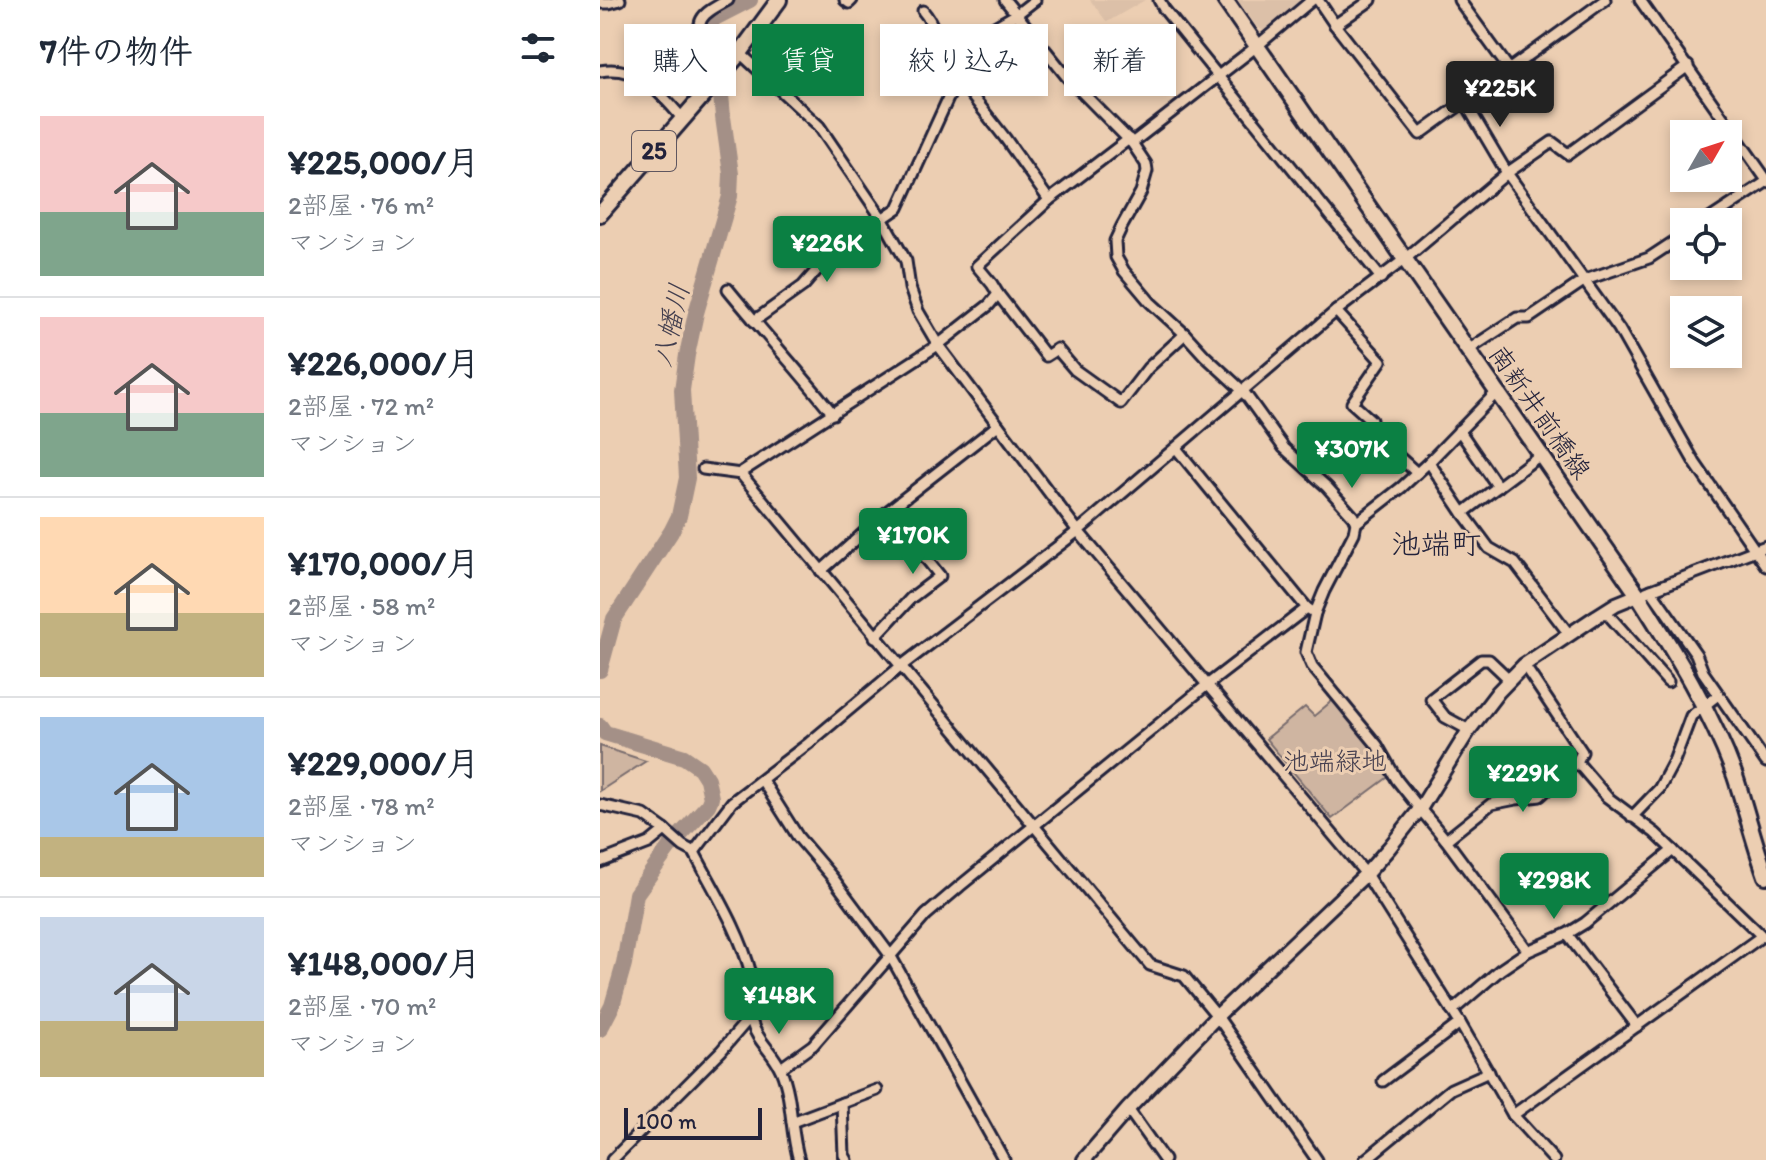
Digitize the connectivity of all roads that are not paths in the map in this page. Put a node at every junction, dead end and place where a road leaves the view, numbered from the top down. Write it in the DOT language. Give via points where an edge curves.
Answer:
graph roads {
  1 [pos="620,0"];
  2 [pos="728,0"];
  3 [pos="779,0"];
  4 [pos="845,0"];
  5 [pos="852,0"];
  6 [pos="1005,0"];
  7 [pos="1035,0"];
  8 [pos="1159,0"];
  9 [pos="1225,0"];
  10 [pos="1312,0"];
  11 [pos="1318,0"];
  12 [pos="1371,0"];
  13 [pos="1459,0"];
  14 [pos="1605,0"];
  15 [pos="1640,0"];
  16 [pos="600,3"];
  17 [pos="923,11"];
  18 [pos="1017,14"];
  19 [pos="700,24"];
  20 [pos="933,24"];
  21 [pos="1000,24"];
  22 [pos="1335,25"];
  23 [pos="1257,46"];
  24 [pos="740,53"];
  25 [pos="1688,66"];
  26 [pos="1509,69"];
  27 [pos="600,71"];
  28 [pos="624,73"];
  29 [pos="1217,77"];
  30 [pos="662,96"];
  31 [pos="950,96"];
  32 [pos="968,96"];
  33 [pos="1465,102"];
  34 [pos="682,118"];
  35 [pos="1130,141"];
  36 [pos="1507,173"];
  37 [pos="1766,181"];
  38 [pos="1049,200"];
  39 [pos="1726,208"];
  40 [pos="600,214"];
  41 [pos="883,220"];
  42 [pos="1670,244"];
  43 [pos="1405,259"];
  44 [pos="1381,278"];
  45 [pos="1585,280"];
  46 [pos="728,289"];
  47 [pos="998,294"];
  48 [pos="1336,311"];
  49 [pos="754,321"];
  50 [pos="1185,334"];
  51 [pos="938,345"];
  52 [pos="1468,350"];
  53 [pos="1243,391"];
  54 [pos="1497,392"];
  55 [pos="833,414"];
  56 [pos="998,425"];
  57 [pos="1459,430"];
  58 [pos="1176,448"];
  59 [pos="1540,455"];
  60 [pos="1429,462"];
  61 [pos="703,469"];
  62 [pos="1417,473"];
  63 [pos="741,474"];
  64 [pos="1498,487"];
  65 [pos="888,511"];
  66 [pos="1463,513"];
  67 [pos="1356,523"];
  68 [pos="1078,531"];
  69 [pos="1766,546"];
  70 [pos="1755,550"];
  71 [pos="1766,566"];
  72 [pos="821,571"];
  73 [pos="1644,593"];
  74 [pos="1311,611"];
  75 [pos="1605,611"];
  76 [pos="1569,634"];
  77 [pos="875,637"];
  78 [pos="1524,665"];
  79 [pos="900,667"];
  80 [pos="1510,680"];
  81 [pos="1668,682"];
  82 [pos="1207,685"];
  83 [pos="1718,695"];
  84 [pos="1705,706"];
  85 [pos="1469,730"];
  86 [pos="1577,762"];
  87 [pos="1766,762"];
  88 [pos="762,780"];
  89 [pos="600,805"];
  90 [pos="1420,809"];
  91 [pos="1632,817"];
  92 [pos="1035,827"];
  93 [pos="668,832"];
  94 [pos="1446,840"];
  95 [pos="1673,850"];
  96 [pos="694,852"];
  97 [pos="600,862"];
  98 [pos="1366,874"];
  99 [pos="1766,876"];
  100 [pos="1567,934"];
  101 [pos="1765,936"];
  102 [pos="1528,951"];
  103 [pos="890,955"];
  104 [pos="1452,1011"];
  105 [pos="1217,1016"];
  106 [pos="750,1017"];
  107 [pos="1460,1023"];
  108 [pos="1637,1026"];
  109 [pos="781,1068"];
  110 [pos="1489,1072"];
  111 [pos="1383,1081"];
  112 [pos="877,1090"];
  113 [pos="842,1103"];
  114 [pos="1128,1109"];
  115 [pos="1513,1115"];
  116 [pos="792,1122"];
  117 [pos="612,1160"];
  118 [pos="799,1160"];
  119 [pos="847,1160"];
  120 [pos="1004,1160"];
  121 [pos="1084,1160"];
  122 [pos="1164,1160"];
  123 [pos="1317,1160"];
  124 [pos="1365,1160"];
  125 [pos="1554,1160"];
  1 -- 16 [label="street"];
  2 -- 19 [label="street" via="705,13"];
  3 -- 24 [label="main road, 25"];
  4 -- 5 [label="street"];
  6 -- 18 [label="street"];
  7 -- 18 [label="street"];
  8 -- 29 [label="street"];
  9 -- 23 [label="main road, 南新井前橋線"];
  10 -- 23 [label="street"];
  11 -- 22 [label="street"];
  12 -- 22 [label="street"];
  13 -- 26 [label="street"];
  14 -- 26 [label="street"];
  15 -- 25 [label="street"];
  17 -- 20 [label="street"];
  18 -- 21 [label="street"];
  18 -- 35 [label="street" via="1067,77"];
  22 -- 33 [label="street" via="1420,134"];
  23 -- 29 [label="street"];
  23 -- 43 [label="main road, 南新井前橋線"];
  24 -- 34 [label="main road, 25"];
  24 -- 41 [label="street" via="819,126"];
  25 -- 36 [label="street" via="1568,154 1552,142"];
  25 -- 37 [label="street"];
  26 -- 33 [label="street"];
  27 -- 28 [label="street"];
  29 -- 35 [label="street"];
  29 -- 44 [label="street"];
  30 -- 34 [label="street"];
  31 -- 41 [label="street" via="898,208"];
  32 -- 38 [label="street"];
  33 -- 36 [label="street"];
  34 -- 40 [label="main road, 25"];
  35 -- 38 [label="street"];
  35 -- 50 [label="street" via="1147,171 1115,241 1116,257 1133,284"];
  36 -- 43 [label="street"];
  36 -- 45 [label="street"];
  37 -- 39 [label="street"];
  38 -- 47 [label="street" via="977,266"];
  41 -- 49 [label="street" via="847,243 803,286"];
  41 -- 51 [label="street" via="906,261 918,311"];
  42 -- 45 [label="street" via="1649,258"];
  43 -- 44 [label="street"];
  43 -- 52 [label="main road, 南新井前橋線"];
  44 -- 48 [label="street"];
  45 -- 52 [label="street"];
  45 -- 70 [label="street" via="1695,463"];
  46 -- 49 [label="street"];
  47 -- 50 [label="street" via="1046,356 1057,349 1075,370 1121,403 1148,368"];
  47 -- 51 [label="street"];
  48 -- 53 [label="street"];
  48 -- 62 [label="street" via="1381,361 1352,403 1371,420 1369,430"];
  49 -- 55 [label="street"];
  50 -- 53 [label="street"];
  51 -- 55 [label="street"];
  51 -- 56 [label="street"];
  52 -- 54 [label="main road, 南新井前橋線"];
  53 -- 58 [label="street"];
  53 -- 67 [label="street" via="1284,448 1327,487"];
  54 -- 57 [label="street"];
  54 -- 59 [label="main road, 南新井前橋線"];
  55 -- 63 [label="street"];
  56 -- 65 [label="street"];
  56 -- 68 [label="street"];
  57 -- 60 [label="street"];
  57 -- 64 [label="street"];
  58 -- 68 [label="street"];
  58 -- 74 [label="street"];
  59 -- 64 [label="street"];
  59 -- 73 [label="main road, 南新井前橋線"];
  60 -- 62 [label="street"];
  60 -- 66 [label="street"];
  61 -- 63 [label="street"];
  62 -- 67 [label="street"];
  63 -- 72 [label="street"];
  64 -- 66 [label="street"];
  65 -- 72 [label="street"];
  65 -- 77 [label="street" via="940,576"];
  66 -- 76 [label="street" via="1489,548 1515,563"];
  67 -- 74 [label="street"];
  68 -- 79 [label="street"];
  68 -- 82 [label="street"];
  69 -- 70 [label="street"];
  70 -- 71 [label="street"];
  70 -- 73 [label="street"];
  72 -- 77 [label="street"];
  73 -- 75 [label="street"];
  73 -- 83 [label="street" via="1696,654"];
  73 -- 84 [label="main road, 南新井前橋線"];
  74 -- 82 [label="street"];
  74 -- 90 [label="street" via="1306,652 1312,666 1377,745"];
  75 -- 76 [label="street"];
  75 -- 81 [label="street"];
  76 -- 78 [label="street"];
  77 -- 79 [label="street"];
  78 -- 80 [label="street"];
  78 -- 86 [label="street" via="1582,752"];
  79 -- 88 [label="street"];
  79 -- 92 [label="street"];
  80 -- 85 [label="street"];
  80 -- 85 [label="street" via="1489,660 1481,660 1431,699 1445,717"];
  82 -- 92 [label="street"];
  82 -- 98 [label="street"];
  83 -- 84 [label="street"];
  83 -- 87 [label="street"];
  84 -- 91 [label="street" via="1691,716 1659,789"];
  84 -- 99 [label="main road, 南新井前橋線" via="1735,776"];
  85 -- 90 [label="street"];
  86 -- 91 [label="street"];
  86 -- 94 [label="street" via="1540,796 1491,804"];
  88 -- 96 [label="street" via="732,802"];
  88 -- 103 [label="street" via="798,837"];
  89 -- 93 [label="street" via="644,815"];
  90 -- 94 [label="street"];
  90 -- 98 [label="street"];
  91 -- 95 [label="street"];
  92 -- 103 [label="street" via="926,915"];
  92 -- 105 [label="street" via="1150,965 1184,976"];
  93 -- 96 [label="street"];
  93 -- 97 [label="street"];
  94 -- 102 [label="street"];
  95 -- 100 [label="street"];
  95 -- 101 [label="street"];
  96 -- 106 [label="street" via="742,943 753,979"];
  98 -- 104 [label="street"];
  98 -- 105 [label="street"];
  100 -- 102 [label="street"];
  100 -- 108 [label="street"];
  101 -- 108 [label="street"];
  102 -- 104 [label="street"];
  103 -- 109 [label="street" via="813,1045"];
  103 -- 120 [label="street"];
  104 -- 107 [label="street"];
  105 -- 114 [label="street"];
  105 -- 123 [label="street"];
  106 -- 109 [label="street"];
  106 -- 117 [label="street"];
  107 -- 110 [label="street"];
  107 -- 111 [label="street"];
  108 -- 115 [label="street"];
  109 -- 116 [label="street"];
  110 -- 115 [label="street"];
  110 -- 124 [label="street" via="1451,1089"];
  112 -- 113 [label="street"];
  113 -- 116 [label="street"];
  113 -- 119 [label="street"];
  114 -- 121 [label="street"];
  114 -- 122 [label="street"];
  115 -- 125 [label="street"];
  116 -- 118 [label="street"];
}
